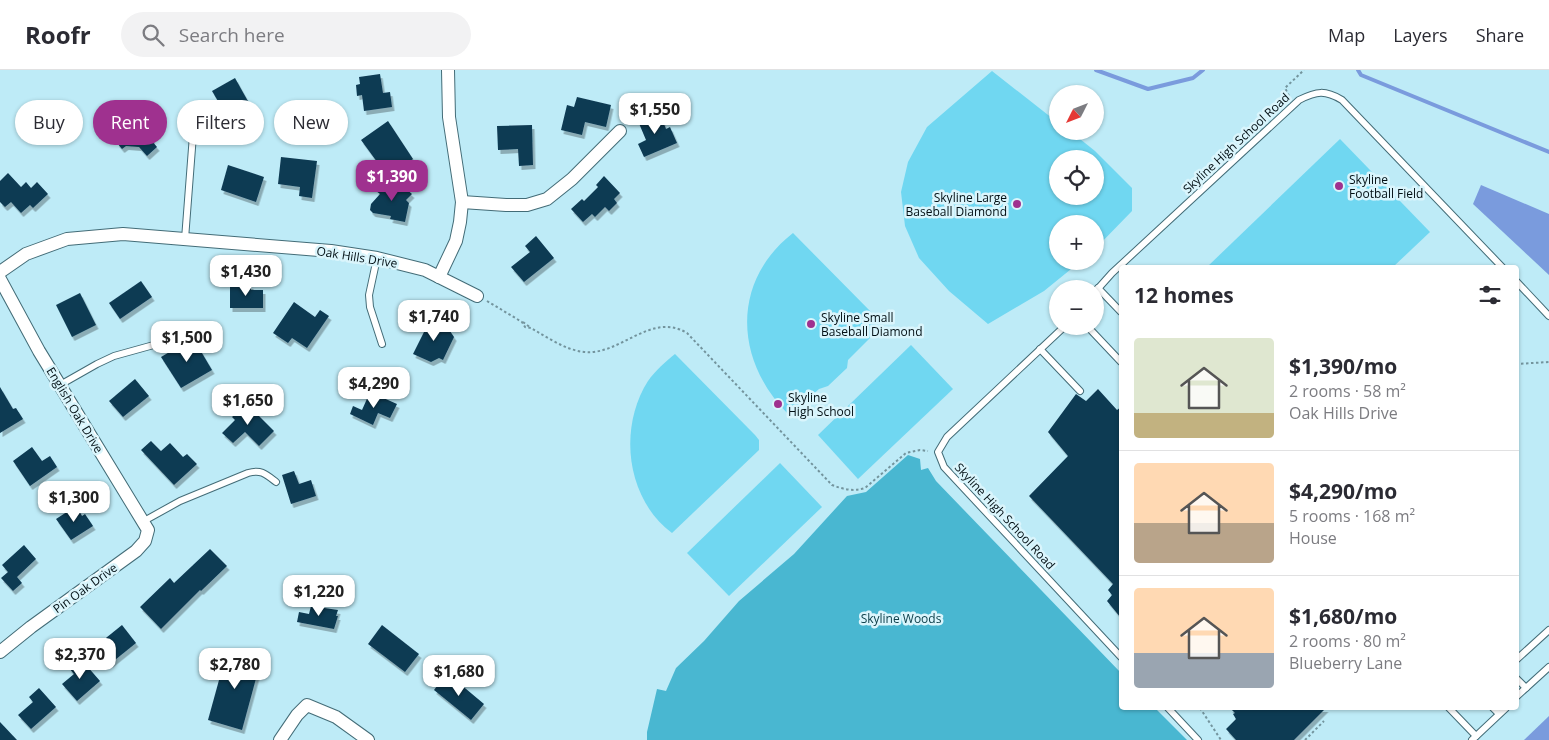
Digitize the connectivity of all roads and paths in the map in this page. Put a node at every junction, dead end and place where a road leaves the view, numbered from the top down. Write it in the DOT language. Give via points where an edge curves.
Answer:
graph roads {
  1 [pos="448,70"];
  2 [pos="1304,70"];
  3 [pos="1295,103"];
  4 [pos="620,131"];
  5 [pos="192,145"];
  6 [pos="462,202"];
  7 [pos="185,239"];
  8 [pos="376,258"];
  9 [pos="1120,265"];
  10 [pos="1500,265"];
  11 [pos="1119,266"];
  12 [pos="0,272"];
  13 [pos="440,277"];
  14 [pos="0,279"];
  15 [pos="1104,281"];
  16 [pos="1519,284"];
  17 [pos="477,296"];
  18 [pos="1104,297"];
  19 [pos="495,306"];
  20 [pos="1119,310"];
  21 [pos="1549,316"];
  22 [pos="1055,335"];
  23 [pos="1096,335"];
  24 [pos="168,341"];
  25 [pos="382,344"];
  26 [pos="1040,349"];
  27 [pos="1119,360"];
  28 [pos="1549,362"];
  29 [pos="1519,364"];
  30 [pos="60,385"];
  31 [pos="1080,390"];
  32 [pos="938,452"];
  33 [pos="276,482"];
  34 [pos="144,521"];
  35 [pos="145,541"];
  36 [pos="1549,630"];
  37 [pos="0,652"];
  38 [pos="1119,655"];
  39 [pos="1519,657"];
  40 [pos="1549,667"];
  41 [pos="1519,681"];
  42 [pos="1526,688"];
  43 [pos="1519,694"];
  44 [pos="1170,710"];
  45 [pos="1201,710"];
  46 [pos="1451,710"];
  47 [pos="1495,710"];
  48 [pos="1504,710"];
  49 [pos="1499,714"];
  50 [pos="1324,721"];
  51 [pos="1474,738"];
  52 [pos="280,740"];
  53 [pos="368,740"];
  54 [pos="1198,740"];
  55 [pos="1221,740"];
  56 [pos="1305,740"];
  1 -- 6 [label="street" via="449,117"];
  2 -- 3 [label="path" via="1285,88"];
  3 -- 9 [label="lane, Skyline High School Road"];
  3 -- 10 [label="lane, Skyline High School Road" via="1313,93 1329,93 1342,100"];
  4 -- 6 [label="street" via="548,199 527,205"];
  5 -- 7 [label="lane"];
  6 -- 13 [label="street" via="456,241"];
  7 -- 8 [label="street, Oak Hills Drive" via="331,251"];
  7 -- 12 [label="street, Oak Hills Drive" via="123,234 67,239 26,254"];
  8 -- 13 [label="street, Oak Hills Drive"];
  8 -- 25 [label="lane" via="369,295"];
  11 -- 15 [label="lane, Skyline High School Road"];
  13 -- 17 [label="street, Oak Hills Drive"];
  14 -- 30 [label="street, English Oak Drive"];
  16 -- 21 [label="lane"];
  18 -- 20 [label="lane"];
  19 -- 32 [label="path" via="525,327 584,352 596,352 657,327 680,329 832,485 846,490 865,488 906,453 920,450"];
  22 -- 26 [label="lane"];
  23 -- 27 [label="lane"];
  24 -- 30 [label="lane" via="114,356"];
  26 -- 31 [label="lane"];
  26 -- 32 [label="lane" via="947,437"];
  28 -- 29 [label="path"];
  30 -- 34 [label="street, English Oak Drive"];
  32 -- 38 [label="lane, Skyline High School Road" via="944,466"];
  33 -- 34 [label="lane" via="256,470 180,501"];
  34 -- 35 [label="street, English Oak Drive" via="148,530"];
  35 -- 37 [label="street, Pin Oak Drive"];
  36 -- 39 [label="lane"];
  40 -- 42 [label="lane"];
  41 -- 42 [label="lane"];
  42 -- 43 [label="lane"];
  44 -- 54 [label="lane"];
  45 -- 55 [label="path"];
  46 -- 51 [label="lane"];
  47 -- 49 [label="lane"];
  48 -- 49 [label="lane"];
  49 -- 51 [label="lane"];
  50 -- 56 [label="path"];
  52 -- 53 [label="street" via="307,704 336,717"];
}
